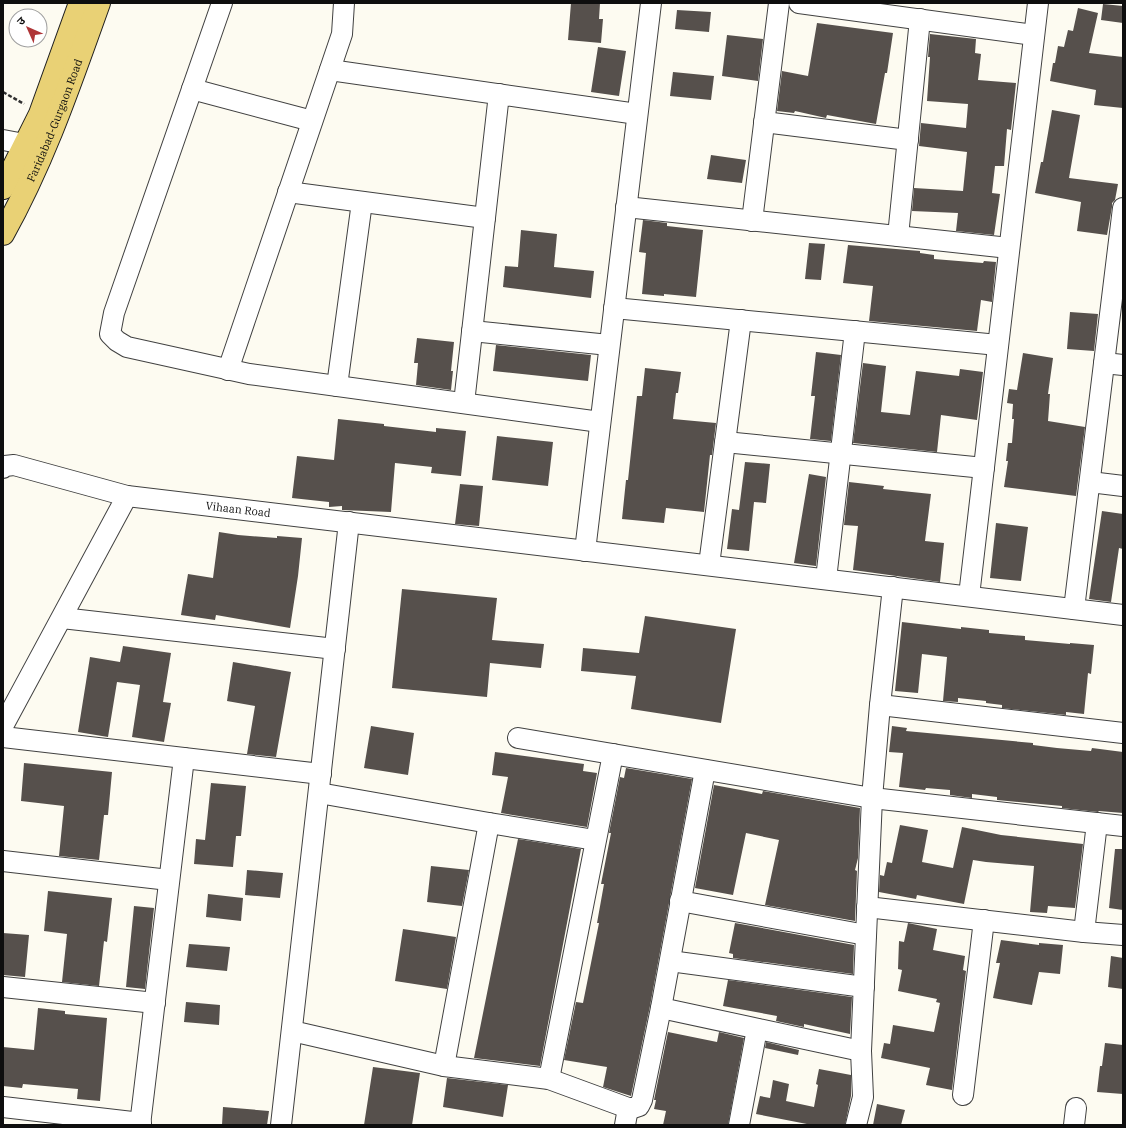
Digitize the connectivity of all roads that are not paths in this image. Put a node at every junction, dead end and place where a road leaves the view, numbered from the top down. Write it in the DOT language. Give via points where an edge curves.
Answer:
graph roads {
  1 [pos="80,3"];
  2 [pos="99,3"];
  3 [pos="222,3"];
  4 [pos="344,3"];
  5 [pos="651,3"];
  6 [pos="779,3"];
  7 [pos="799,3"];
  8 [pos="1038,3"];
  9 [pos="920,19"];
  10 [pos="1034,35"];
  11 [pos="330,70"];
  12 [pos="192,89"];
  13 [pos="499,94"];
  14 [pos="637,114"];
  15 [pos="312,121"];
  16 [pos="764,122"];
  17 [pos="3,140"];
  18 [pos="908,140"];
  19 [pos="34,146"];
  20 [pos="3,188"];
  21 [pos="288,192"];
  22 [pos="362,202"];
  23 [pos="626,207"];
  24 [pos="1123,208"];
  25 [pos="485,218"];
  26 [pos="752,221"];
  27 [pos="3,234"];
  28 [pos="898,236"];
  29 [pos="1009,248"];
  30 [pos="1120,258"];
  31 [pos="614,308"];
  32 [pos="741,320"];
  33 [pos="472,331"];
  34 [pos="855,331"];
  35 [pos="609,344"];
  36 [pos="998,345"];
  37 [pos="1114,364"];
  38 [pos="228,370"];
  39 [pos="337,386"];
  40 [pos="464,403"];
  41 [pos="600,422"];
  42 [pos="725,442"];
  43 [pos="841,454"];
  44 [pos="3,468"];
  45 [pos="984,468"];
  46 [pos="1090,482"];
  47 [pos="1123,486"];
  48 [pos="127,496"];
  49 [pos="349,522"];
  50 [pos="584,551"];
  51 [pos="709,565"];
  52 [pos="826,579"];
  53 [pos="894,587"];
  54 [pos="969,596"];
  55 [pos="1074,609"];
  56 [pos="1123,615"];
  57 [pos="62,618"];
  58 [pos="335,649"];
  59 [pos="880,705"];
  60 [pos="3,726"];
  61 [pos="1123,732"];
  62 [pos="3,737"];
  63 [pos="518,738"];
  64 [pos="612,754"];
  65 [pos="184,758"];
  66 [pos="705,770"];
  67 [pos="320,784"];
  68 [pos="872,798"];
  69 [pos="489,823"];
  70 [pos="1097,823"];
  71 [pos="1123,826"];
  72 [pos="595,840"];
  73 [pos="3,861"];
  74 [pos="169,880"];
  75 [pos="680,901"];
  76 [pos="867,907"];
  77 [pos="984,920"];
  78 [pos="1084,932"];
  79 [pos="866,935"];
  80 [pos="1123,935"];
  81 [pos="670,961"];
  82 [pos="3,987"];
  83 [pos="864,987"];
  84 [pos="155,1003"];
  85 [pos="661,1008"];
  86 [pos="757,1029"];
  87 [pos="292,1031"];
  88 [pos="862,1050"];
  89 [pos="444,1066"];
  90 [pos="549,1079"];
  91 [pos="963,1095"];
  92 [pos="3,1107"];
  93 [pos="626,1117"];
  94 [pos="141,1124"];
  95 [pos="281,1125"];
  96 [pos="738,1125"];
  97 [pos="856,1125"];
  1 -- 19 [label="main road, Faridabad-Gurgaon Road" via="40,114"];
  2 -- 19 [label="main road, Faridabad-Gurgaon Road" via="67,91"];
  3 -- 12 [label="street"];
  4 -- 11 [label="street" via="342,34"];
  5 -- 14 [label="street"];
  6 -- 16 [label="street"];
  7 -- 9 [label="street"];
  8 -- 10 [label="street"];
  9 -- 10 [label="street"];
  9 -- 18 [label="street"];
  10 -- 29 [label="street"];
  11 -- 13 [label="street"];
  11 -- 15 [label="street"];
  12 -- 15 [label="street"];
  12 -- 38 [label="street" via="114,313 110,334 127,347"];
  13 -- 14 [label="street"];
  13 -- 25 [label="street"];
  14 -- 23 [label="street"];
  15 -- 21 [label="street"];
  16 -- 18 [label="street"];
  16 -- 26 [label="street"];
  17 -- 19 [label="street"];
  18 -- 28 [label="street"];
  19 -- 20 [label="main road, Faridabad-Gurgaon Road"];
  19 -- 27 [label="main road, Faridabad-Gurgaon Road" via="18,207"];
  21 -- 22 [label="street"];
  21 -- 38 [label="street"];
  22 -- 25 [label="street"];
  22 -- 39 [label="street"];
  23 -- 26 [label="street"];
  23 -- 31 [label="street"];
  24 -- 30 [label="street"];
  25 -- 33 [label="street"];
  26 -- 28 [label="street"];
  28 -- 29 [label="street"];
  29 -- 36 [label="street"];
  30 -- 37 [label="street"];
  31 -- 32 [label="street"];
  31 -- 35 [label="street"];
  32 -- 34 [label="street"];
  32 -- 42 [label="street"];
  33 -- 35 [label="street"];
  33 -- 40 [label="street"];
  34 -- 36 [label="street"];
  34 -- 43 [label="street"];
  35 -- 41 [label="street"];
  36 -- 45 [label="street"];
  37 -- 46 [label="street"];
  38 -- 39 [label="street"];
  39 -- 40 [label="street"];
  40 -- 41 [label="street"];
  41 -- 50 [label="street"];
  42 -- 43 [label="street"];
  42 -- 51 [label="street"];
  43 -- 45 [label="street"];
  43 -- 52 [label="street"];
  44 -- 48 [label="street, Vihaan Road" via="14,465"];
  45 -- 54 [label="street"];
  46 -- 47 [label="street"];
  46 -- 55 [label="street"];
  48 -- 49 [label="street, Vihaan Road"];
  48 -- 57 [label="street"];
  49 -- 50 [label="street, Vihaan Road"];
  49 -- 58 [label="street"];
  50 -- 51 [label="street, Vihaan Road"];
  51 -- 52 [label="street, Vihaan Road"];
  52 -- 53 [label="street, Vihaan Road"];
  53 -- 54 [label="street, Vihaan Road"];
  53 -- 59 [label="street"];
  54 -- 55 [label="street, Vihaan Road"];
  55 -- 56 [label="street, Vihaan Road"];
  57 -- 58 [label="street"];
  57 -- 60 [label="street"];
  58 -- 67 [label="street"];
  59 -- 61 [label="street"];
  59 -- 68 [label="street"];
  62 -- 65 [label="street"];
  63 -- 64 [label="street"];
  64 -- 66 [label="street"];
  64 -- 72 [label="street"];
  65 -- 67 [label="street"];
  65 -- 74 [label="street"];
  66 -- 68 [label="street"];
  66 -- 75 [label="street"];
  67 -- 69 [label="street"];
  67 -- 87 [label="street"];
  68 -- 70 [label="street"];
  68 -- 76 [label="street"];
  69 -- 72 [label="street"];
  69 -- 89 [label="street"];
  70 -- 71 [label="street"];
  70 -- 78 [label="street"];
  72 -- 90 [label="street"];
  73 -- 74 [label="street"];
  74 -- 84 [label="street"];
  75 -- 79 [label="street"];
  75 -- 81 [label="street"];
  76 -- 77 [label="street"];
  76 -- 79 [label="street"];
  77 -- 78 [label="street"];
  77 -- 91 [label="street"];
  78 -- 80 [label="street"];
  79 -- 83 [label="street"];
  81 -- 83 [label="street"];
  81 -- 85 [label="street"];
  82 -- 84 [label="street"];
  83 -- 88 [label="street"];
  84 -- 94 [label="street"];
  85 -- 86 [label="street"];
  85 -- 93 [label="street" via="642,1100"];
  86 -- 88 [label="street"];
  86 -- 96 [label="street"];
  87 -- 89 [label="street"];
  87 -- 95 [label="street"];
  88 -- 97 [label="street" via="863,1097"];
  89 -- 90 [label="street"];
  90 -- 93 [label="street"];
  92 -- 94 [label="street"];
}
